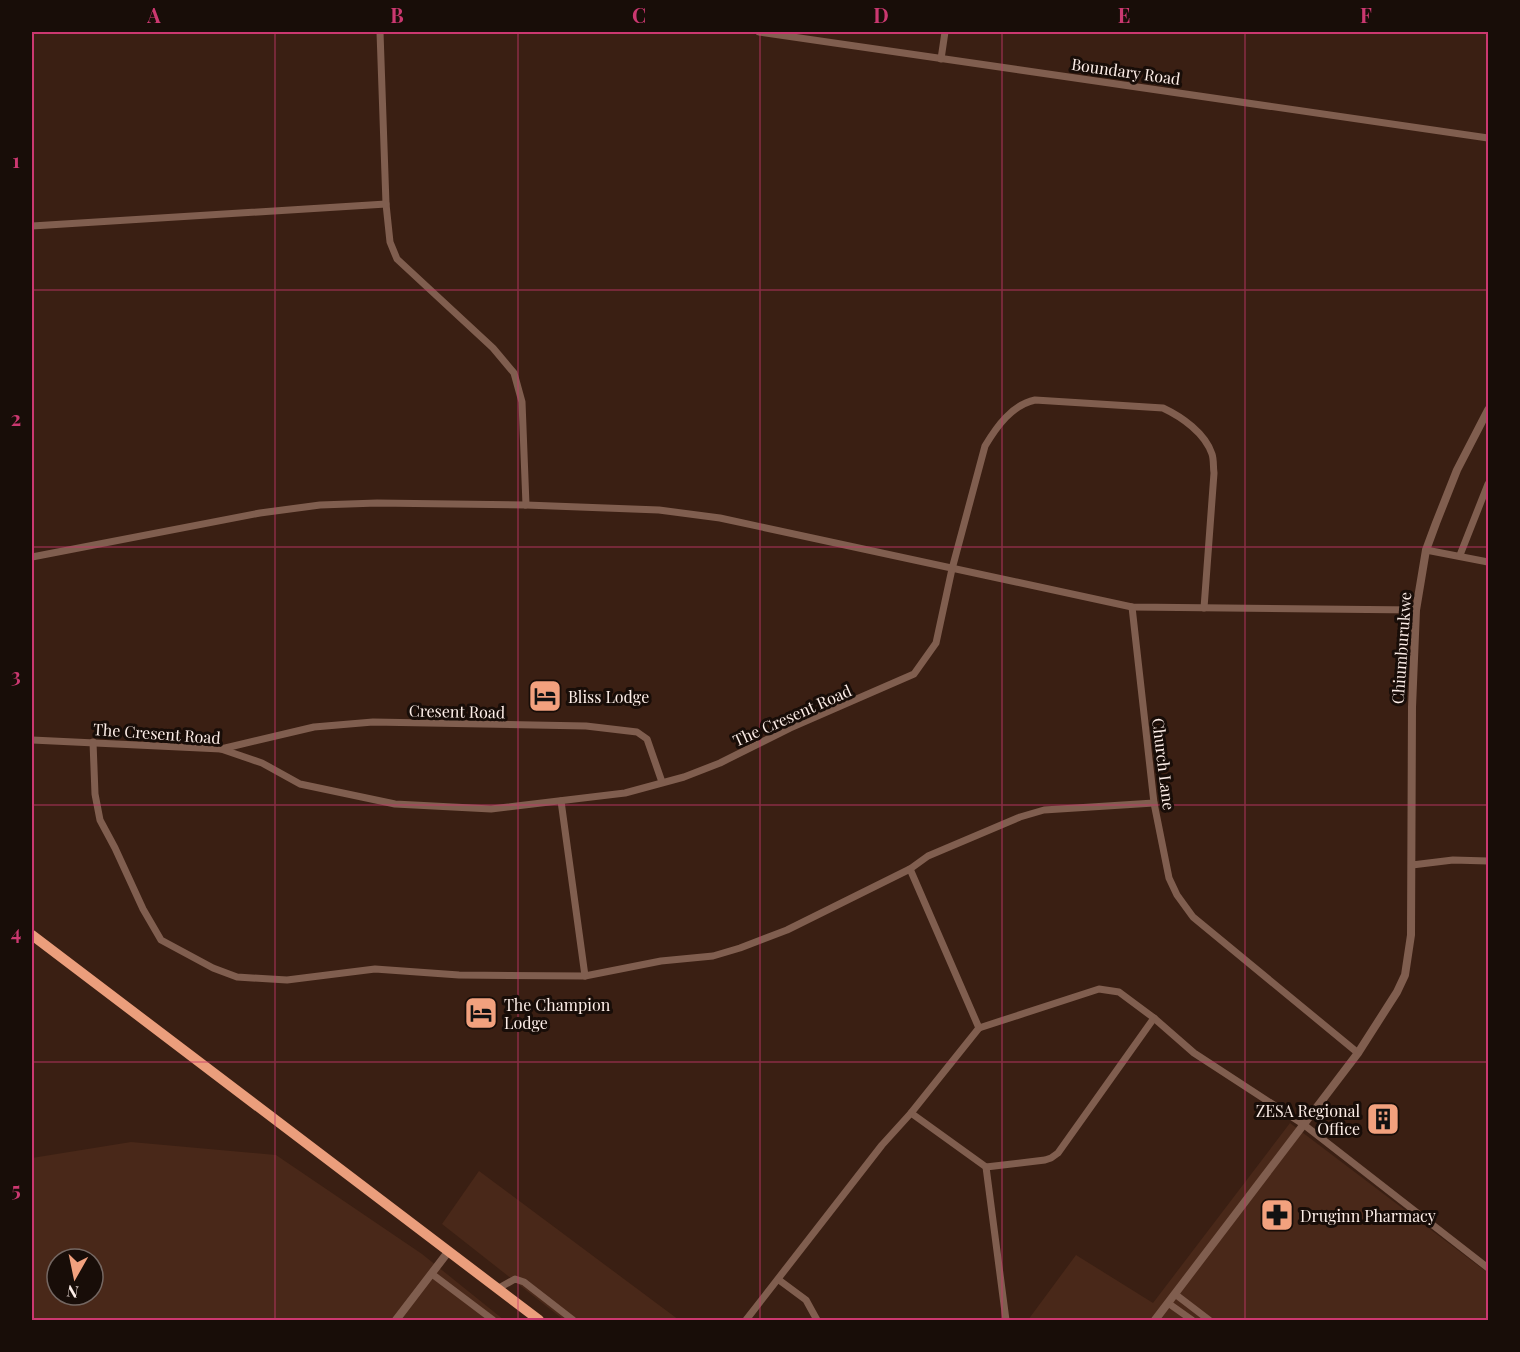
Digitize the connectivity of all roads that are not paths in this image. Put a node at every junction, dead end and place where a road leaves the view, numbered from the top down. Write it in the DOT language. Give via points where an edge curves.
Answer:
graph roads {
  1 [pos="380,32"];
  2 [pos="759,32"];
  3 [pos="945,32"];
  4 [pos="941,59"];
  5 [pos="1488,138"];
  6 [pos="386,204"];
  7 [pos="32,226"];
  8 [pos="1488,410"];
  9 [pos="1488,484"];
  10 [pos="526,505"];
  11 [pos="1426,550"];
  12 [pos="1460,555"];
  13 [pos="32,557"];
  14 [pos="1488,562"];
  15 [pos="952,568"];
  16 [pos="1132,607"];
  17 [pos="1204,608"];
  18 [pos="1416,610"];
  19 [pos="32,740"];
  20 [pos="93,742"];
  21 [pos="221,749"];
  22 [pos="662,782"];
  23 [pos="561,801"];
  24 [pos="1154,803"];
  25 [pos="1488,861"];
  26 [pos="1412,865"];
  27 [pos="910,869"];
  28 [pos="32,935"];
  29 [pos="585,976"];
  30 [pos="1154,1018"];
  31 [pos="979,1028"];
  32 [pos="1358,1053"];
  33 [pos="911,1113"];
  34 [pos="1303,1124"];
  35 [pos="986,1167"];
  36 [pos="448,1252"];
  37 [pos="1488,1268"];
  38 [pos="432,1274"];
  39 [pos="779,1280"];
  40 [pos="497,1289"];
  41 [pos="1175,1294"];
  42 [pos="1168,1303"];
  43 [pos="396,1320"];
  44 [pos="493,1320"];
  45 [pos="539,1320"];
  46 [pos="573,1320"];
  47 [pos="746,1320"];
  48 [pos="817,1320"];
  49 [pos="1006,1320"];
  50 [pos="1155,1320"];
  51 [pos="1192,1320"];
  52 [pos="1209,1320"];
  1 -- 6 [label="street"];
  2 -- 4 [label="street, Boundary Road"];
  3 -- 4 [label="street"];
  4 -- 5 [label="street, Boundary Road"];
  6 -- 7 [label="street"];
  6 -- 10 [label="street" via="390,242 397,259 493,348 514,373 522,402"];
  8 -- 11 [label="street, Chiumburukwe" via="1457,470"];
  9 -- 12 [label="street"];
  10 -- 13 [label="street" via="320,505"];
  10 -- 15 [label="street" via="659,510 720,518"];
  11 -- 12 [label="street"];
  11 -- 18 [label="street, Chiumburukwe"];
  12 -- 14 [label="street"];
  15 -- 16 [label="street"];
  15 -- 17 [label="street, The Cresent Road" via="986,446 994,431 1024,402 1078,401 1163,408 1204,439 1212,455"];
  15 -- 22 [label="street, The Cresent Road" via="936,643 914,674 720,763"];
  16 -- 17 [label="street"];
  16 -- 24 [label="street, Church Lane"];
  17 -- 18 [label="street"];
  18 -- 26 [label="street, Chiumburukwe"];
  19 -- 20 [label="street, The Cresent Road"];
  20 -- 21 [label="street, The Cresent Road"];
  20 -- 29 [label="street" via="100,820 143,909 161,940 213,968 237,977 287,980 375,969 459,975"];
  21 -- 22 [label="street, Cresent Road" via="314,727 373,722 586,726 637,732 647,739"];
  21 -- 23 [label="street, The Cresent Road" via="262,763 300,784 395,804 490,809"];
  22 -- 23 [label="street, The Cresent Road" via="626,793"];
  23 -- 29 [label="street"];
  24 -- 27 [label="street" via="1044,810 1020,816 928,856"];
  24 -- 32 [label="street, Church Lane" via="1169,878 1193,917"];
  25 -- 26 [label="street"];
  26 -- 32 [label="street, Chiumburukwe" via="1411,935 1405,975"];
  27 -- 29 [label="street" via="787,930 740,948 713,956 661,961"];
  27 -- 31 [label="street"];
  28 -- 36 [label="highway"];
  30 -- 31 [label="street" via="1119,992 1099,989"];
  30 -- 34 [label="street" via="1194,1053"];
  30 -- 35 [label="street" via="1058,1153 1045,1160"];
  31 -- 33 [label="street"];
  32 -- 34 [label="street, Chiumburukwe"];
  33 -- 35 [label="street"];
  33 -- 39 [label="street" via="882,1144"];
  34 -- 37 [label="street"];
  34 -- 41 [label="street, Chiumburukwe"];
  35 -- 49 [label="street"];
  36 -- 38 [label="street"];
  36 -- 40 [label="highway"];
  38 -- 43 [label="street"];
  38 -- 44 [label="street"];
  39 -- 47 [label="street"];
  39 -- 48 [label="street" via="806,1300"];
  40 -- 45 [label="highway"];
  40 -- 46 [label="street" via="515,1279 524,1282"];
  41 -- 42 [label="street, Chiumburukwe"];
  41 -- 52 [label="street"];
  42 -- 50 [label="street, Chiumburukwe"];
  42 -- 51 [label="street"];
}
